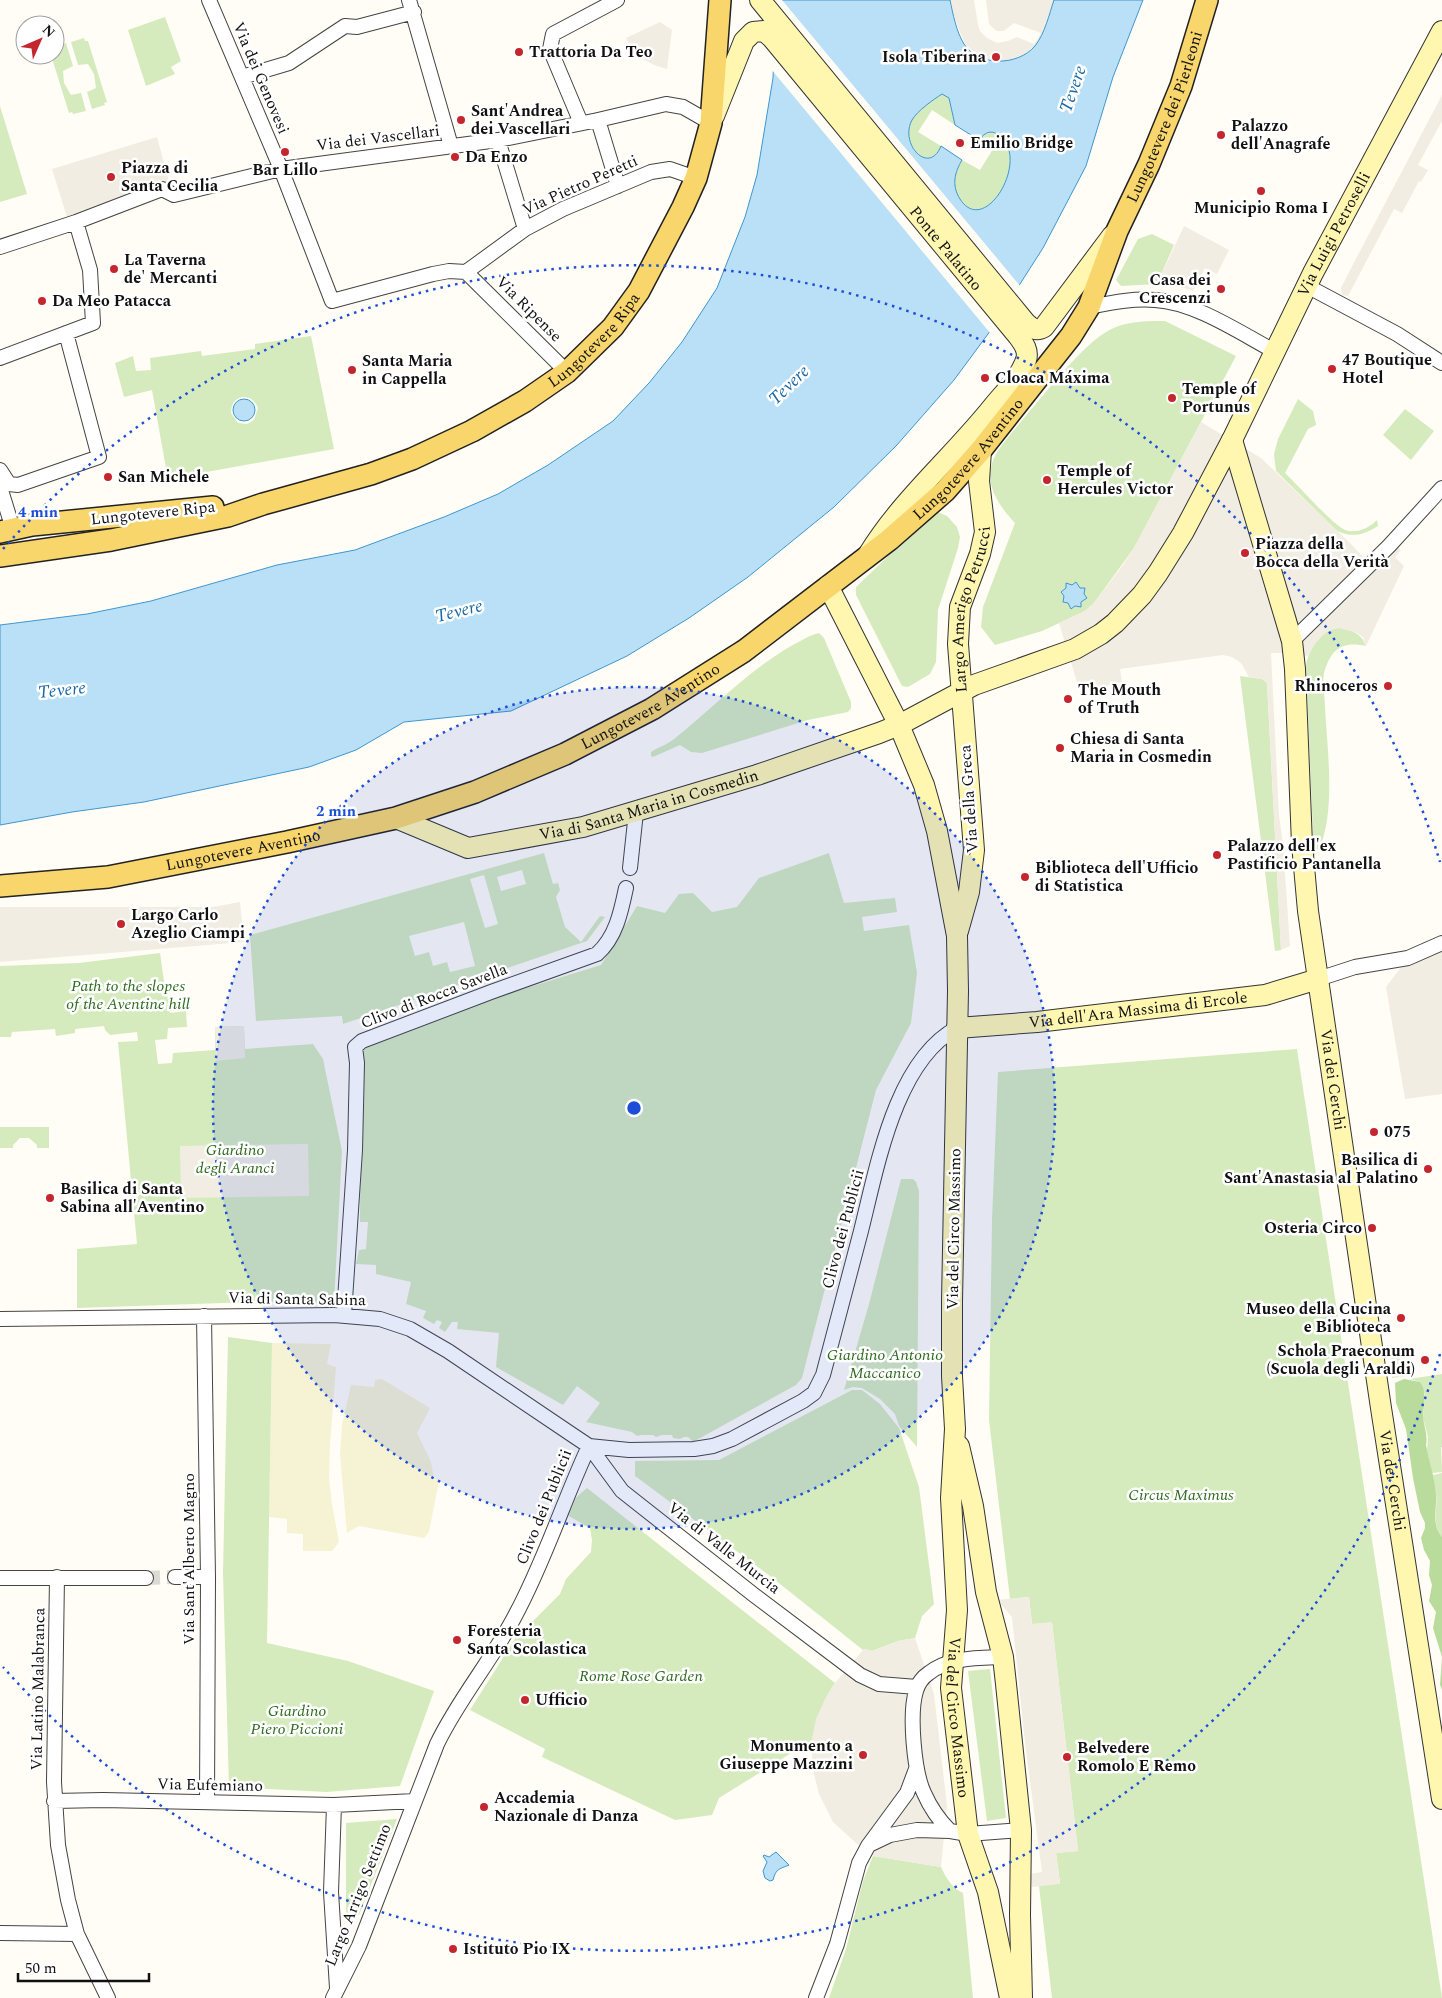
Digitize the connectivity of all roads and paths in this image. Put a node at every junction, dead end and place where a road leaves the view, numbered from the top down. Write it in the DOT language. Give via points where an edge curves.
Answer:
graph roads {
  1 [pos="209,0"];
  2 [pos="617,0"];
  3 [pos="720,0"];
  4 [pos="760,0"];
  5 [pos="1207,0"];
  6 [pos="412,6"];
  7 [pos="1442,31"];
  8 [pos="242,78"];
  9 [pos="598,120"];
  10 [pos="712,123"];
  11 [pos="580,124"];
  12 [pos="498,140"];
  13 [pos="451,146"];
  14 [pos="281,169"];
  15 [pos="696,178"];
  16 [pos="618,186"];
  17 [pos="76,222"];
  18 [pos="525,229"];
  19 [pos="1116,231"];
  20 [pos="0,246"];
  21 [pos="466,272"];
  22 [pos="1307,286"];
  23 [pos="1089,307"];
  24 [pos="1022,329"];
  25 [pos="66,333"];
  26 [pos="1276,352"];
  27 [pos="0,358"];
  28 [pos="1442,363"];
  29 [pos="567,372"];
  30 [pos="1232,440"];
  31 [pos="981,450"];
  32 [pos="0,470"];
  33 [pos="0,487"];
  34 [pos="1442,488"];
  35 [pos="263,504"];
  36 [pos="7,530"];
  37 [pos="0,556"];
  38 [pos="866,558"];
  39 [pos="828,586"];
  40 [pos="1293,648"];
  41 [pos="962,692"];
  42 [pos="900,725"];
  43 [pos="636,812"];
  44 [pos="396,818"];
  45 [pos="630,868"];
  46 [pos="0,886"];
  47 [pos="626,888"];
  48 [pos="957,936"];
  49 [pos="1442,943"];
  50 [pos="1318,979"];
  51 [pos="957,1028"];
  52 [pos="204,1316"];
  53 [pos="344,1316"];
  54 [pos="0,1320"];
  55 [pos="955,1429"];
  56 [pos="588,1446"];
  57 [pos="208,1576"];
  58 [pos="58,1577"];
  59 [pos="175,1577"];
  60 [pos="0,1578"];
  61 [pos="146,1578"];
  62 [pos="1002,1657"];
  63 [pos="952,1663"];
  64 [pos="917,1687"];
  65 [pos="916,1768"];
  66 [pos="1442,1799"];
  67 [pos="54,1801"];
  68 [pos="207,1802"];
  69 [pos="415,1802"];
  70 [pos="334,1805"];
  71 [pos="1021,1830"];
  72 [pos="959,1833"];
  73 [pos="868,1846"];
  74 [pos="0,1933"];
  75 [pos="77,1934"];
  76 [pos="335,1993"];
  77 [pos="108,1998"];
  78 [pos="816,1998"];
  79 [pos="1010,1998"];
  80 [pos="1022,1998"];
  1 -- 8 [label="street, Via dei Genovesi"];
  2 -- 11 [label="street" via="553,34 550,49"];
  3 -- 10 [label="main road, Lungotevere Ripa"];
  4 -- 24 [label="main road, Ponte Palatino"];
  5 -- 19 [label="main road, Lungotevere dei Pierleoni" via="1181,86 1149,164"];
  6 -- 8 [label="street" via="357,27 346,26 289,63"];
  6 -- 13 [label="street"];
  7 -- 22 [label="main road, Via Luigi Petroselli"];
  8 -- 14 [label="street, Via dei Genovesi"];
  9 -- 10 [label="street, Via dei Vascellari" via="666,104 683,107"];
  9 -- 11 [label="street, Via dei Vascellari"];
  9 -- 16 [label="street"];
  10 -- 15 [label="main road, Lungotevere Ripa"];
  10 -- 24 [label="main road, Ponte Palatino" via="744,41 761,30 772,38"];
  11 -- 12 [label="street, Via dei Vascellari"];
  12 -- 13 [label="street, Via dei Vascellari"];
  12 -- 18 [label="street"];
  13 -- 14 [label="street, Via dei Vascellari"];
  14 -- 17 [label="street, Via dei Vascellari" via="174,195 162,189"];
  14 -- 21 [label="street, Via dei Genovesi" via="332,301 441,273"];
  15 -- 16 [label="street, Via Pietro Peretti" via="679,171 659,170"];
  15 -- 29 [label="main road, Lungotevere Ripa" via="639,291 613,327"];
  16 -- 18 [label="street, Via Pietro Peretti"];
  17 -- 20 [label="street"];
  17 -- 25 [label="street" via="90,270 93,323"];
  18 -- 21 [label="street, Via Pietro Peretti"];
  19 -- 23 [label="main road, Lungotevere Aventino"];
  19 -- 24 [label="main road" via="1044,328"];
  21 -- 29 [label="street, Via Ripense"];
  22 -- 26 [label="main road, Via Luigi Petroselli"];
  22 -- 28 [label="street" via="1397,334"];
  23 -- 26 [label="street" via="1134,300 1168,302 1206,315"];
  23 -- 31 [label="main road, Lungotevere Aventino" via="1071,336"];
  24 -- 38 [label="main road, Ponte Palatino" via="1027,354 1017,376 956,450 897,513"];
  25 -- 27 [label="street"];
  25 -- 32 [label="street" via="99,457 18,485 9,484"];
  26 -- 30 [label="main road, Via Luigi Petroselli"];
  29 -- 35 [label="main road, Lungotevere Ripa" via="525,401 412,459"];
  30 -- 40 [label="main road"];
  30 -- 41 [label="main road" via="1158,573 1115,623 1075,649"];
  31 -- 38 [label="main road, Lungotevere Aventino" via="938,498"];
  31 -- 41 [label="main road, Largo Amerigo Petrucci" via="979,481 985,532 958,616"];
  33 -- 36 [label="street"];
  34 -- 40 [label="street"];
  35 -- 36 [label="main road, Lungotevere Ripa" via="213,506"];
  35 -- 37 [label="main road, Lungotevere Ripa" via="228,516 111,540"];
  38 -- 39 [label="main road, Lungotevere Aventino"];
  39 -- 42 [label="main road"];
  39 -- 44 [label="main road, Lungotevere Aventino" via="744,651 621,726 475,792"];
  40 -- 50 [label="main road, Via dei Cerchi" via="1304,873"];
  41 -- 42 [label="main road, Largo Amerigo Petrucci"];
  41 -- 48 [label="main road, Via della Greca" via="974,850 969,892"];
  42 -- 43 [label="main road, Via di Santa Maria in Cosmedin" via="757,775"];
  42 -- 48 [label="main road, Via della Greca" via="931,808"];
  43 -- 44 [label="main road, Via di Santa Maria in Cosmedin" via="560,832 468,848"];
  43 -- 45 [label="street"];
  44 -- 46 [label="main road, Lungotevere Aventino" via="108,877"];
  47 -- 53 [label="street, Clivo di Rocca Savella" via="614,931 597,954 362,1041 355,1048 355,1150"];
  48 -- 51 [label="main road, Via della Greca"];
  49 -- 50 [label="street" via="1408,958 1355,967"];
  50 -- 51 [label="main road, Via dell'Ara Massima di Ercole" via="1265,995 1037,1022"];
  50 -- 66 [label="main road, Via dei Cerchi"];
  51 -- 55 [label="main road, Via del Circo Massimo" via="952,1340"];
  51 -- 56 [label="street, Clivo dei Publicii" via="938,1040 924,1056 897,1105 823,1374 814,1393 732,1439 713,1446 629,1450"];
  52 -- 53 [label="street, Via di Santa Sabina"];
  52 -- 54 [label="street, Via di Santa Sabina"];
  52 -- 57 [label="street, Via Sant'Alberto Magno"];
  53 -- 56 [label="street, Via di Santa Sabina" via="380,1318 416,1332"];
  55 -- 62 [label="main road, Via del Circo Massimo" via="973,1506 986,1592"];
  55 -- 63 [label="main road, Via del Circo Massimo" via="951,1498 957,1610"];
  56 -- 64 [label="street, Via di Valle Murcia" via="622,1491 849,1667 879,1684"];
  56 -- 69 [label="street, Clivo dei Publicii" via="522,1604 448,1721"];
  57 -- 59 [label="street"];
  57 -- 68 [label="street, Via Sant'Alberto Magno"];
  58 -- 60 [label="street"];
  58 -- 61 [label="street"];
  58 -- 67 [label="street, Via Latino Malabranca"];
  62 -- 63 [label="street"];
  62 -- 71 [label="main road, Via del Circo Massimo"];
  63 -- 64 [label="street" via="932,1670"];
  63 -- 72 [label="main road, Via del Circo Massimo"];
  64 -- 65 [label="street" via="913,1710"];
  65 -- 72 [label="street" via="930,1806"];
  65 -- 73 [label="street" via="901,1803"];
  67 -- 68 [label="street, Via Eufemiano"];
  67 -- 75 [label="street, Via Latino Malabranca" via="62,1869"];
  68 -- 70 [label="street, Via Eufemiano"];
  69 -- 70 [label="street, Largo Arrigo Settimo"];
  69 -- 76 [label="street, Largo Arrigo Settimo" via="359,1946"];
  70 -- 76 [label="street, Largo Arrigo Settimo" via="331,1892"];
  71 -- 72 [label="street"];
  71 -- 80 [label="main road, Via del Circo Massimo"];
  72 -- 73 [label="street" via="904,1832"];
  72 -- 79 [label="main road, Via del Circo Massimo" via="988,1892"];
  73 -- 78 [label="street" via="856,1869 837,1944"];
  74 -- 75 [label="street"];
  75 -- 77 [label="street, Via Latino Malabranca"];
}
